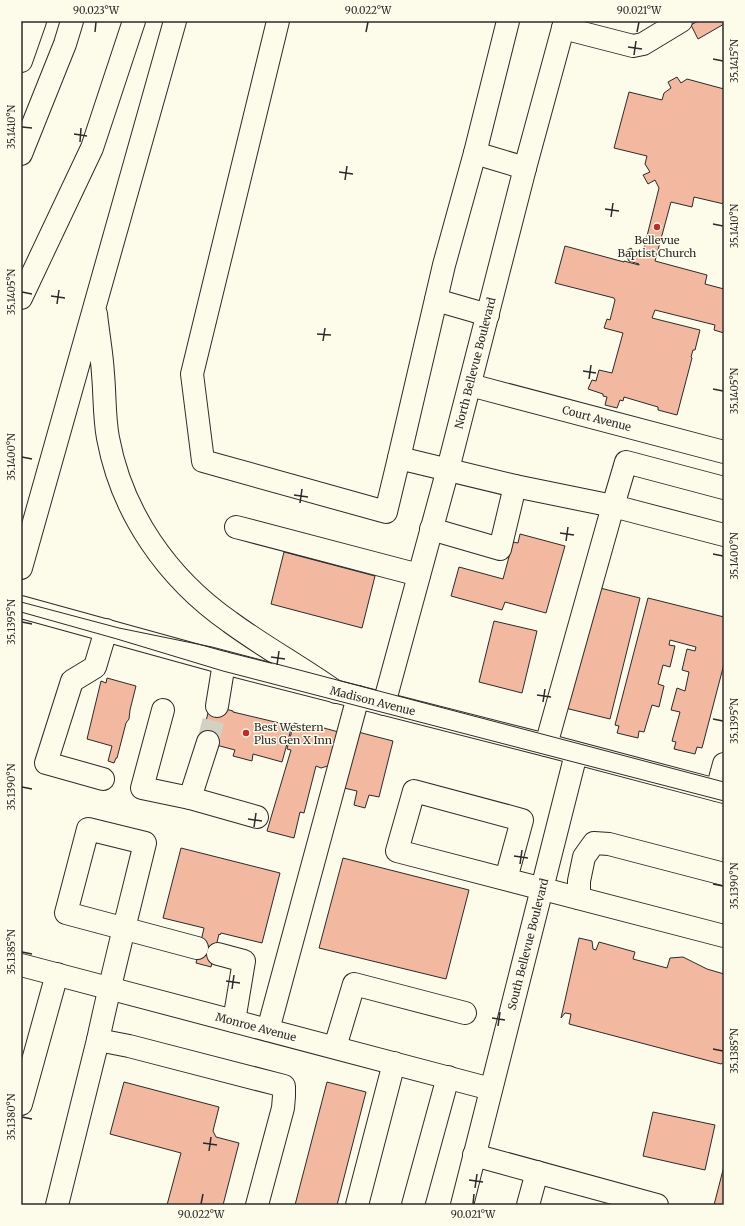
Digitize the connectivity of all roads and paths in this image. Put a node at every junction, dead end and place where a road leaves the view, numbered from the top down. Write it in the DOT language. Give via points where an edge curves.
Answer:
graph roads {
  1 [pos="35,21"];
  2 [pos="72,21"];
  3 [pos="134,21"];
  4 [pos="175,21"];
  5 [pos="278,21"];
  6 [pos="508,21"];
  7 [pos="672,22"];
  8 [pos="564,24"];
  9 [pos="601,29"];
  10 [pos="21,61"];
  11 [pos="475,153"];
  12 [pos="21,154"];
  13 [pos="526,168"];
  14 [pos="21,298"];
  15 [pos="436,300"];
  16 [pos="95,305"];
  17 [pos="488,315"];
  18 [pos="470,385"];
  19 [pos="724,452"];
  20 [pos="399,458"];
  21 [pos="448,470"];
  22 [pos="515,486"];
  23 [pos="724,488"];
  24 [pos="613,506"];
  25 [pos="236,527"];
  26 [pos="431,528"];
  27 [pos="724,535"];
  28 [pos="21,568"];
  29 [pos="419,575"];
  30 [pos="21,607"];
  31 [pos="106,630"];
  32 [pos="224,663"];
  33 [pos="336,692"];
  34 [pos="358,697"];
  35 [pos="384,704"];
  36 [pos="217,706"];
  37 [pos="164,710"];
  38 [pos="208,742"];
  39 [pos="546,745"];
  40 [pos="576,754"];
  41 [pos="724,764"];
  42 [pos="103,779"];
  43 [pos="720,791"];
  44 [pos="190,798"];
  45 [pos="257,817"];
  46 [pos="724,874"];
  47 [pos="506,879"];
  48 [pos="542,888"];
  49 [pos="579,898"];
  50 [pos="124,928"];
  51 [pos="724,936"];
  52 [pos="197,948"];
  53 [pos="218,954"];
  54 [pos="21,965"];
  55 [pos="57,974"];
  56 [pos="109,988"];
  57 [pos="465,1013"];
  58 [pos="234,1021"];
  59 [pos="268,1030"];
  60 [pos="98,1040"];
  61 [pos="335,1048"];
  62 [pos="394,1063"];
  63 [pos="25,1072"];
  64 [pos="448,1077"];
  65 [pos="492,1089"];
  66 [pos="21,1104"];
  67 [pos="474,1155"];
  68 [pos="537,1172"];
  69 [pos="57,1205"];
  70 [pos="257,1205"];
  71 [pos="357,1205"];
  72 [pos="413,1205"];
  73 [pos="462,1205"];
  74 [pos="528,1205"];
  75 [pos="657,1205"];
  1 -- 10 [label="main road"];
  2 -- 12 [label="main road"];
  3 -- 14 [label="main road" via="92,148"];
  4 -- 16 [label="main road"];
  5 -- 20 [label="main road" via="192,374 203,461 386,512"];
  6 -- 11 [label="main road"];
  7 -- 9 [label="main road" via="644,44 633,46"];
  8 -- 9 [label="main road"];
  8 -- 13 [label="main road, North Bellevue Boulevard"];
  11 -- 13 [label="main road"];
  11 -- 15 [label="main road"];
  13 -- 17 [label="main road, North Bellevue Boulevard"];
  15 -- 17 [label="main road"];
  15 -- 20 [label="main road"];
  16 -- 28 [label="main road"];
  16 -- 33 [label="main road" via="108,437 119,477 144,532 179,579 210,607"];
  17 -- 18 [label="main road, North Bellevue Boulevard"];
  18 -- 19 [label="main road, Court Avenue"];
  18 -- 21 [label="main road, North Bellevue Boulevard"];
  20 -- 21 [label="main road"];
  21 -- 22 [label="main road"];
  21 -- 26 [label="main road, North Bellevue Boulevard"];
  22 -- 24 [label="main road"];
  22 -- 26 [label="main road" via="500,549"];
  23 -- 24 [label="main road" via="626,462"];
  24 -- 27 [label="main road"];
  24 -- 39 [label="main road"];
  25 -- 29 [label="main road"];
  26 -- 29 [label="main road, North Bellevue Boulevard"];
  29 -- 35 [label="main road, North Bellevue Boulevard"];
  30 -- 31 [label="main road, Madison Avenue"];
  31 -- 32 [label="main road, Madison Avenue"];
  31 -- 42 [label="main road" via="95,667 72,681 46,763"];
  32 -- 33 [label="main road, Madison Avenue"];
  32 -- 36 [label="main road"];
  33 -- 34 [label="main road, Madison Avenue"];
  34 -- 35 [label="main road, Madison Avenue"];
  34 -- 59 [label="main road"];
  35 -- 39 [label="main road, Madison Avenue"];
  37 -- 44 [label="main road" via="142,788"];
  38 -- 44 [label="main road"];
  39 -- 40 [label="main road, Madison Avenue"];
  40 -- 43 [label="main road, Madison Avenue"];
  40 -- 48 [label="main road, South Bellevue Boulevard"];
  41 -- 43 [label="main road"];
  44 -- 45 [label="main road"];
  46 -- 49 [label="main road" via="609,844 594,843 584,857 579,881"];
  47 -- 47 [label="main road" via="397,851 414,791 522,820"];
  47 -- 48 [label="main road"];
  48 -- 49 [label="main road"];
  48 -- 65 [label="main road, South Bellevue Boulevard"];
  49 -- 51 [label="main road"];
  50 -- 50 [label="main road" via="145,843 88,830 66,913"];
  50 -- 52 [label="main road"];
  50 -- 56 [label="main road"];
  53 -- 58 [label="main road" via="244,961"];
  54 -- 55 [label="main road, Monroe Avenue"];
  55 -- 56 [label="main road, Monroe Avenue"];
  55 -- 63 [label="main road"];
  56 -- 58 [label="main road, Monroe Avenue"];
  56 -- 60 [label="main road"];
  57 -- 61 [label="main road" via="354,984"];
  58 -- 59 [label="main road, Monroe Avenue"];
  59 -- 61 [label="main road, Monroe Avenue"];
  60 -- 69 [label="main road"];
  60 -- 70 [label="main road" via="284,1086 283,1108"];
  61 -- 62 [label="main road, Monroe Avenue"];
  62 -- 64 [label="main road, Monroe Avenue"];
  62 -- 71 [label="main road"];
  63 -- 66 [label="main road"];
  64 -- 65 [label="main road, Monroe Avenue"];
  64 -- 72 [label="main road"];
  65 -- 67 [label="main road, South Bellevue Boulevard"];
  67 -- 68 [label="main road"];
  67 -- 73 [label="main road, South Bellevue Boulevard"];
  68 -- 74 [label="main road"];
  68 -- 75 [label="main road"];
}
